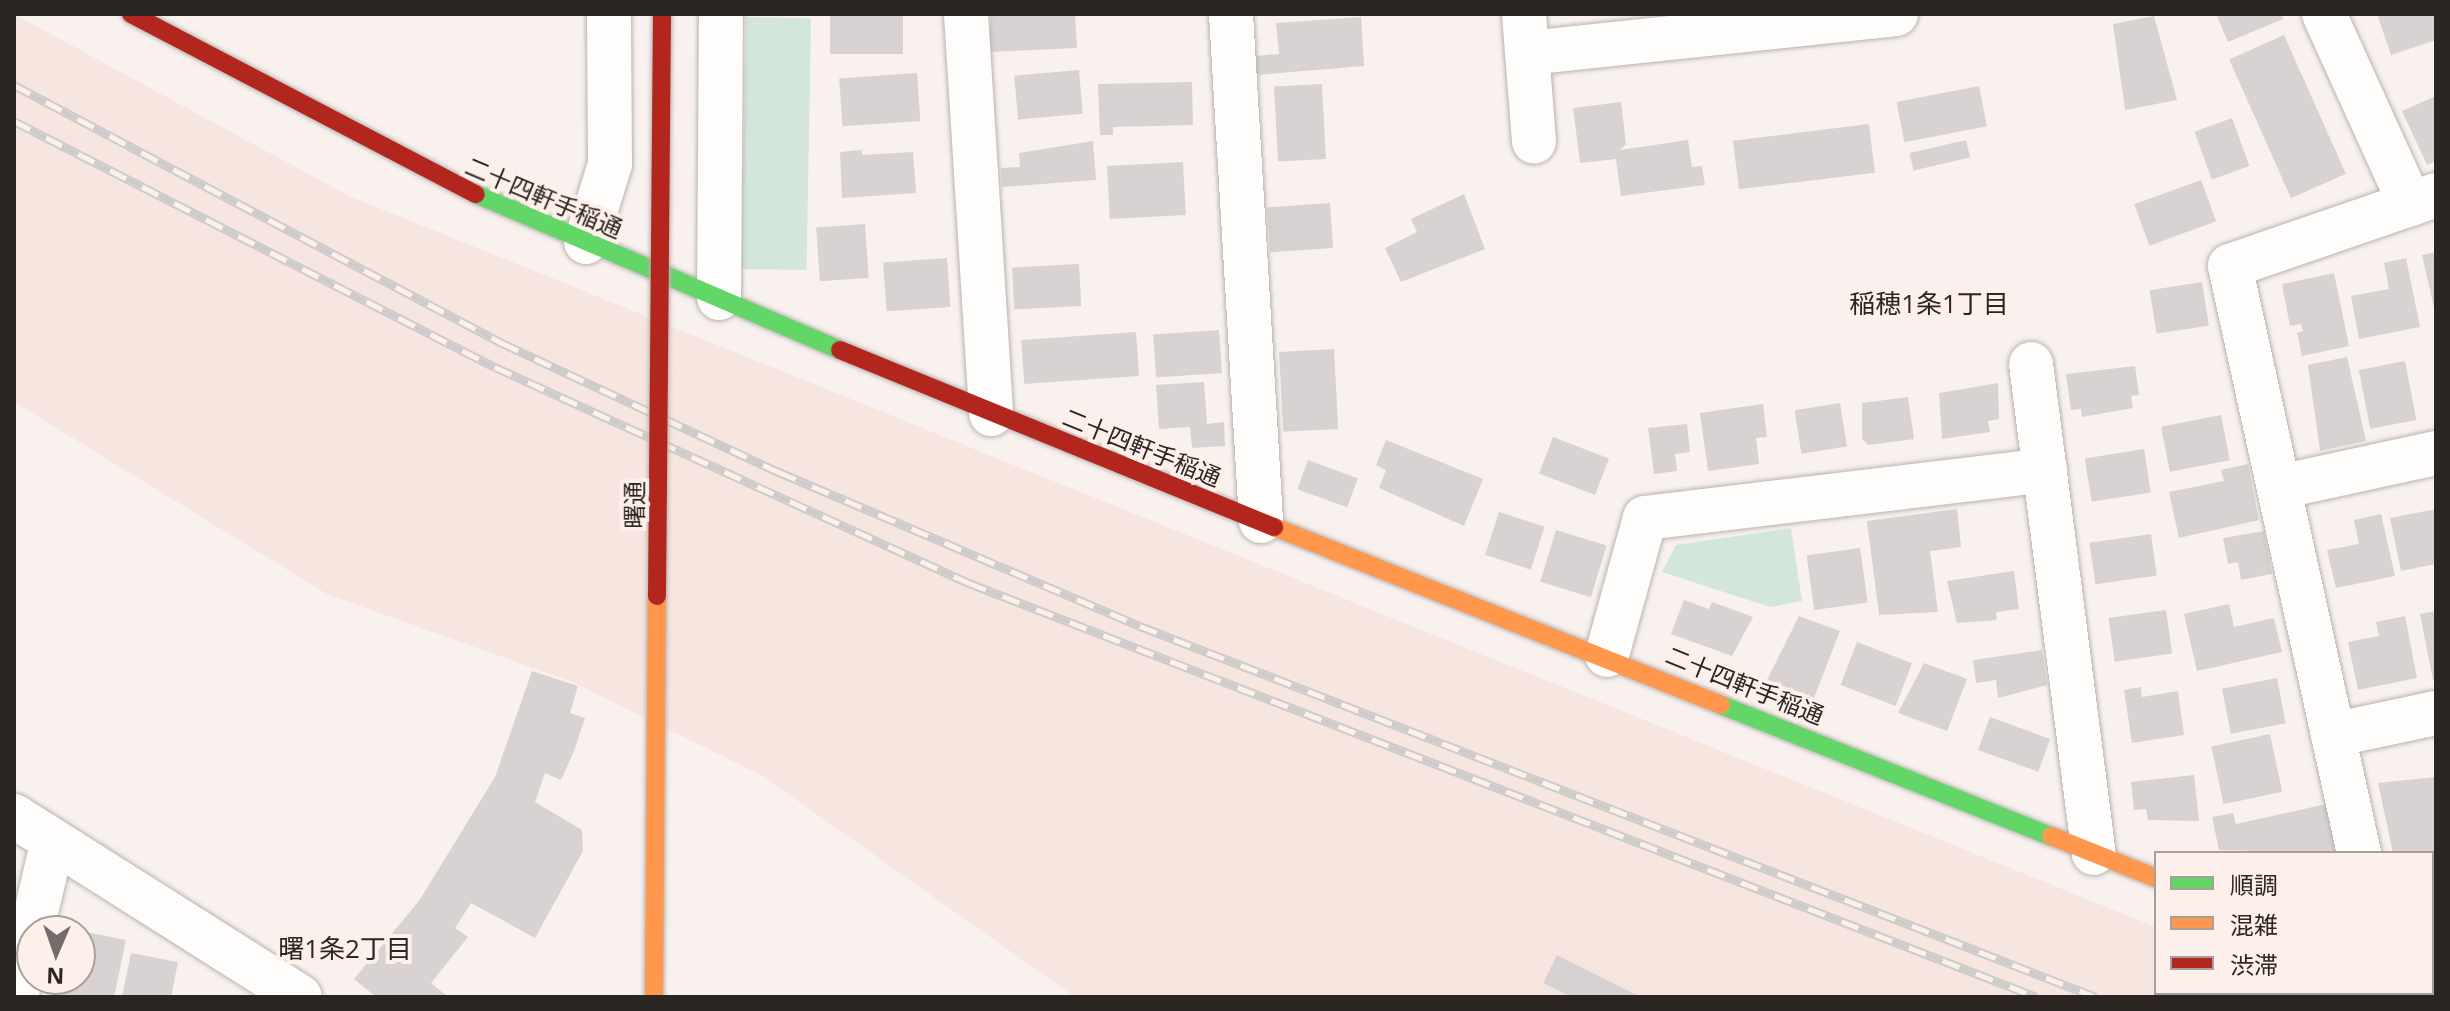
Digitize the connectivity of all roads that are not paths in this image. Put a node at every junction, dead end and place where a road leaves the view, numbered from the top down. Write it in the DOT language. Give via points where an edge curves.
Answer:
graph roads {
  1 [pos="131,14"];
  2 [pos="609,14"];
  3 [pos="662,14"];
  4 [pos="721,14"];
  5 [pos="966,14"];
  6 [pos="1231,14"];
  7 [pos="1896,14"];
  8 [pos="2324,14"];
  9 [pos="1526,34"];
  10 [pos="1534,142"];
  11 [pos="2423,200"];
  12 [pos="586,242"];
  13 [pos="719,298"];
  14 [pos="2031,364"];
  15 [pos="991,414"];
  16 [pos="2436,453"];
  17 [pos="2045,470"];
  18 [pos="2279,487"];
  19 [pos="1261,521"];
  20 [pos="1607,655"];
  21 [pos="2436,713"];
  22 [pos="2333,735"];
  23 [pos="14,816"];
  24 [pos="52,845"];
  25 [pos="2359,851"];
  26 [pos="2094,853"];
  27 [pos="2154,877"];
  28 [pos="16,997"];
  29 [pos="300,997"];
  30 [pos="654,997"];
  1 -- 12 [label="street, 二十四軒手稲通" via="446,181"];
  2 -- 12 [label="street" via="610,164"];
  3 -- 30 [label="street, 曙通, bridge"];
  4 -- 13 [label="street"];
  5 -- 15 [label="street"];
  6 -- 19 [label="street"];
  7 -- 9 [label="street"];
  8 -- 11 [label="street"];
  9 -- 10 [label="street"];
  11 -- 18 [label="street" via="2230,266"];
  12 -- 13 [label="street, 二十四軒手稲通"];
  13 -- 15 [label="street, 二十四軒手稲通"];
  14 -- 17 [label="street"];
  15 -- 19 [label="street, 二十四軒手稲通"];
  16 -- 18 [label="street"];
  17 -- 20 [label="street" via="1645,518"];
  17 -- 26 [label="street"];
  18 -- 22 [label="street"];
  19 -- 20 [label="street, 二十四軒手稲通"];
  20 -- 26 [label="street, 二十四軒手稲通"];
  21 -- 22 [label="street"];
  22 -- 25 [label="street"];
  23 -- 24 [label="street"];
  24 -- 28 [label="street"];
  24 -- 29 [label="street"];
  26 -- 27 [label="street, 二十四軒手稲通"];
}
